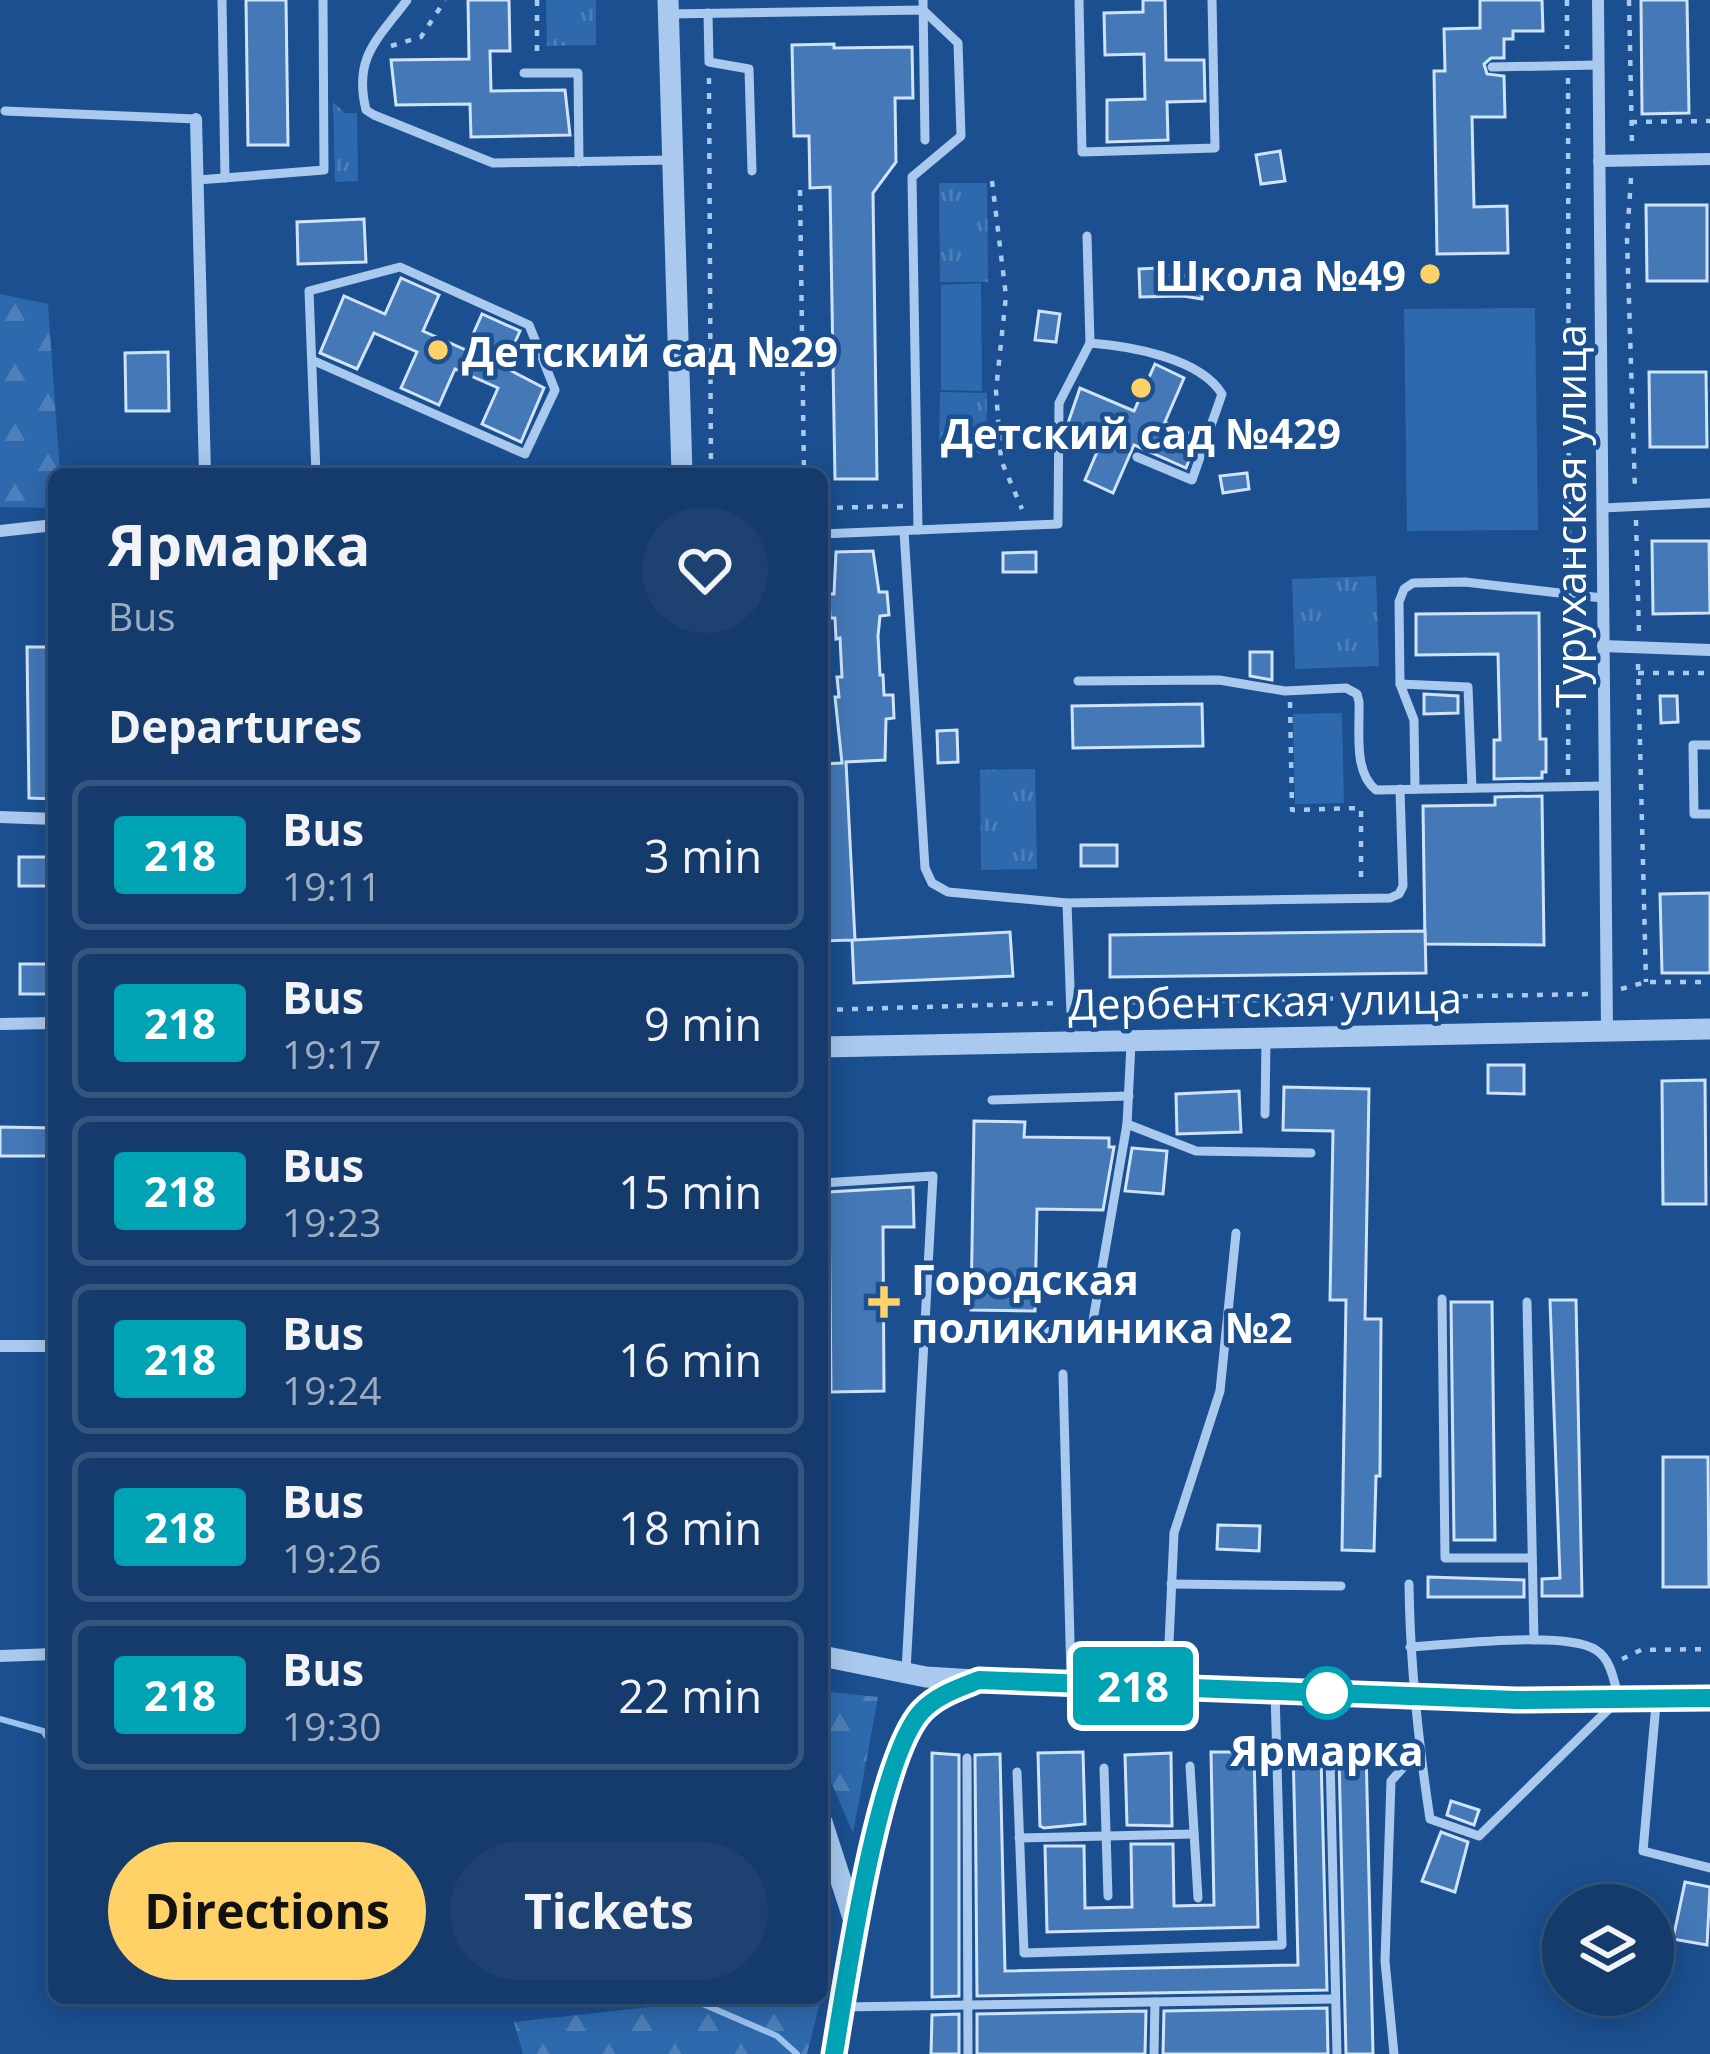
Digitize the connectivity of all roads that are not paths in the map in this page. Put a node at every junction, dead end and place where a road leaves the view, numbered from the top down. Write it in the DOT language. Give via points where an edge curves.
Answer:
graph roads {
  1 [pos="222,0"];
  2 [pos="323,0"];
  3 [pos="407,0"];
  4 [pos="1079,0"];
  5 [pos="1212,0"];
  6 [pos="1598,0"];
  7 [pos="923,5"];
  8 [pos="668,7"];
  9 [pos="708,13"];
  10 [pos="1598,65"];
  11 [pos="1492,67"];
  12 [pos="524,74"];
  13 [pos="5,111"];
  14 [pos="196,119"];
  15 [pos="925,140"];
  16 [pos="1710,159"];
  17 [pos="673,160"];
  18 [pos="1600,160"];
  19 [pos="579,162"];
  20 [pos="752,171"];
  21 [pos="225,178"];
  22 [pos="198,180"];
  23 [pos="1087,236"];
  24 [pos="1090,343"];
  25 [pos="311,360"];
  26 [pos="1137,458"];
  27 [pos="205,468"];
  28 [pos="316,468"];
  29 [pos="682,468"];
  30 [pos="1710,503"];
  31 [pos="1601,508"];
  32 [pos="48,526"];
  33 [pos="918,530"];
  34 [pos="0,531"];
  35 [pos="904,531"];
  36 [pos="828,534"];
  37 [pos="1602,598"];
  38 [pos="1603,646"];
  39 [pos="1710,650"];
  40 [pos="1078,681"];
  41 [pos="1400,684"];
  42 [pos="1710,745"];
  43 [pos="1604,786"];
  44 [pos="1472,788"];
  45 [pos="1400,789"];
  46 [pos="1415,789"];
  47 [pos="1710,814"];
  48 [pos="0,817"];
  49 [pos="48,819"];
  50 [pos="1067,903"];
  51 [pos="48,1023"];
  52 [pos="0,1024"];
  53 [pos="1710,1029"];
  54 [pos="1606,1032"];
  55 [pos="1265,1039"];
  56 [pos="1072,1044"];
  57 [pos="1131,1044"];
  58 [pos="828,1047"];
  59 [pos="1129,1096"];
  60 [pos="992,1100"];
  61 [pos="1265,1114"];
  62 [pos="1127,1124"];
  63 [pos="1311,1153"];
  64 [pos="828,1183"];
  65 [pos="1235,1233"];
  66 [pos="1442,1299"];
  67 [pos="1527,1302"];
  68 [pos="992,1330"];
  69 [pos="0,1346"];
  70 [pos="48,1346"];
  71 [pos="1063,1375"];
  72 [pos="1532,1558"];
  73 [pos="1171,1584"];
  74 [pos="1408,1584"];
  75 [pos="1341,1586"];
  76 [pos="1534,1640"];
  77 [pos="1410,1647"];
  78 [pos="48,1654"];
  79 [pos="0,1656"];
  80 [pos="828,1657"];
  81 [pos="906,1673"];
  82 [pos="979,1680"];
  83 [pos="1072,1684"];
  84 [pos="1167,1687"];
  85 [pos="1275,1691"];
  86 [pos="1412,1695"];
  87 [pos="1656,1698"];
  88 [pos="1710,1698"];
  89 [pos="1619,1700"];
  90 [pos="1419,1750"];
  91 [pos="1330,1756"];
  92 [pos="968,1758"];
  93 [pos="1190,1766"];
  94 [pos="1104,1768"];
  95 [pos="1016,1772"];
  96 [pos="1194,1834"];
  97 [pos="1106,1836"];
  98 [pos="1019,1838"];
  99 [pos="828,1841"];
  100 [pos="1710,1868"];
  101 [pos="1108,1896"];
  102 [pos="1198,1898"];
  103 [pos="856,1927"];
  104 [pos="1334,1999"];
  105 [pos="1155,2002"];
  106 [pos="967,2005"];
  107 [pos="842,2007"];
  108 [pos="834,2054"];
  109 [pos="968,2054"];
  110 [pos="1154,2054"];
  111 [pos="1336,2054"];
  112 [pos="1394,2054"];
  1 -- 21 [label="lane"];
  2 -- 21 [label="lane" via="324,170"];
  3 -- 19 [label="lane" via="364,59 366,110 493,164"];
  4 -- 5 [label="lane" via="1082,152 1215,148"];
  6 -- 10 [label="street, Туруханская улица"];
  7 -- 9 [label="lane"];
  7 -- 15 [label="lane"];
  7 -- 33 [label="lane" via="958,43 961,136 912,176"];
  8 -- 9 [label="lane"];
  8 -- 17 [label="street"];
  9 -- 20 [label="lane" via="710,62 749,69"];
  10 -- 11 [label="lane"];
  10 -- 18 [label="street, Туруханская улица"];
  12 -- 19 [label="lane" via="578,74"];
  13 -- 14 [label="lane"];
  14 -- 22 [label="street"];
  16 -- 18 [label="street"];
  17 -- 19 [label="lane"];
  17 -- 29 [label="street"];
  18 -- 31 [label="street, Туруханская улица"];
  21 -- 22 [label="lane"];
  22 -- 27 [label="street"];
  23 -- 24 [label="lane"];
  24 -- 26 [label="lane" via="1137,346 1212,378 1222,394 1192,481"];
  24 -- 33 [label="lane" via="1059,403 1058,524"];
  25 -- 25 [label="lane" via="309,291 400,267 529,325 555,390 525,454"];
  25 -- 28 [label="lane"];
  30 -- 31 [label="lane"];
  31 -- 37 [label="street, Туруханская улица"];
  32 -- 34 [label="street"];
  33 -- 35 [label="lane"];
  35 -- 36 [label="lane"];
  35 -- 50 [label="lane" via="925,868 948,892"];
  37 -- 38 [label="street, Туруханская улица"];
  37 -- 41 [label="lane" via="1413,583 1399,602"];
  38 -- 39 [label="street"];
  38 -- 43 [label="street, Туруханская улица"];
  40 -- 45 [label="lane" via="1346,688 1357,694 1366,782"];
  41 -- 44 [label="lane" via="1468,687"];
  41 -- 46 [label="lane" via="1414,720"];
  42 -- 47 [label="lane" via="1693,746 1694,814"];
  43 -- 44 [label="lane"];
  43 -- 54 [label="street, Туруханская улица"];
  44 -- 46 [label="lane"];
  45 -- 46 [label="lane"];
  45 -- 50 [label="lane" via="1403,886 1390,898"];
  48 -- 49 [label="street"];
  50 -- 56 [label="lane"];
  51 -- 52 [label="street"];
  53 -- 54 [label="street, Дербентская улица"];
  54 -- 55 [label="street, Дербентская улица"];
  55 -- 57 [label="street, Дербентская улица"];
  55 -- 61 [label="lane"];
  56 -- 57 [label="street, Дербентская улица"];
  56 -- 58 [label="street, Дербентская улица"];
  57 -- 59 [label="lane"];
  59 -- 60 [label="lane"];
  59 -- 62 [label="lane"];
  62 -- 63 [label="lane" via="1196,1151"];
  62 -- 68 [label="lane" via="1091,1332"];
  64 -- 81 [label="lane" via="933,1176"];
  65 -- 73 [label="lane" via="1220,1391 1174,1533"];
  66 -- 72 [label="lane" via="1445,1558"];
  67 -- 72 [label="lane"];
  69 -- 70 [label="street"];
  71 -- 83 [label="lane"];
  72 -- 76 [label="lane"];
  73 -- 75 [label="lane"];
  73 -- 84 [label="lane"];
  74 -- 77 [label="lane"];
  76 -- 77 [label="lane"];
  76 -- 89 [label="lane" via="1600,1651"];
  77 -- 86 [label="lane"];
  78 -- 79 [label="street"];
  80 -- 81 [label="street"];
  81 -- 82 [label="street"];
  82 -- 83 [label="main road"];
  82 -- 103 [label="main road" via="939,1696 904,1737"];
  83 -- 84 [label="main road"];
  84 -- 85 [label="main road"];
  85 -- 86 [label="main road"];
  85 -- 98 [label="lane" via="1282,1945 1024,1953"];
  86 -- 89 [label="main road"];
  86 -- 90 [label="lane"];
  87 -- 88 [label="main road"];
  87 -- 89 [label="main road"];
  87 -- 100 [label="lane" via="1642,1851"];
  89 -- 90 [label="lane" via="1479,1836 1430,1819"];
  90 -- 112 [label="lane" via="1390,1781 1385,1961"];
  91 -- 104 [label="lane"];
  92 -- 106 [label="lane"];
  93 -- 96 [label="lane"];
  94 -- 97 [label="lane"];
  95 -- 98 [label="lane"];
  96 -- 97 [label="lane"];
  96 -- 102 [label="lane"];
  97 -- 98 [label="lane"];
  97 -- 101 [label="lane"];
  99 -- 103 [label="street"];
  103 -- 107 [label="main road"];
  104 -- 105 [label="lane"];
  104 -- 111 [label="lane"];
  105 -- 106 [label="lane"];
  105 -- 110 [label="lane"];
  106 -- 107 [label="lane"];
  106 -- 109 [label="lane"];
  107 -- 108 [label="main road"];
}
